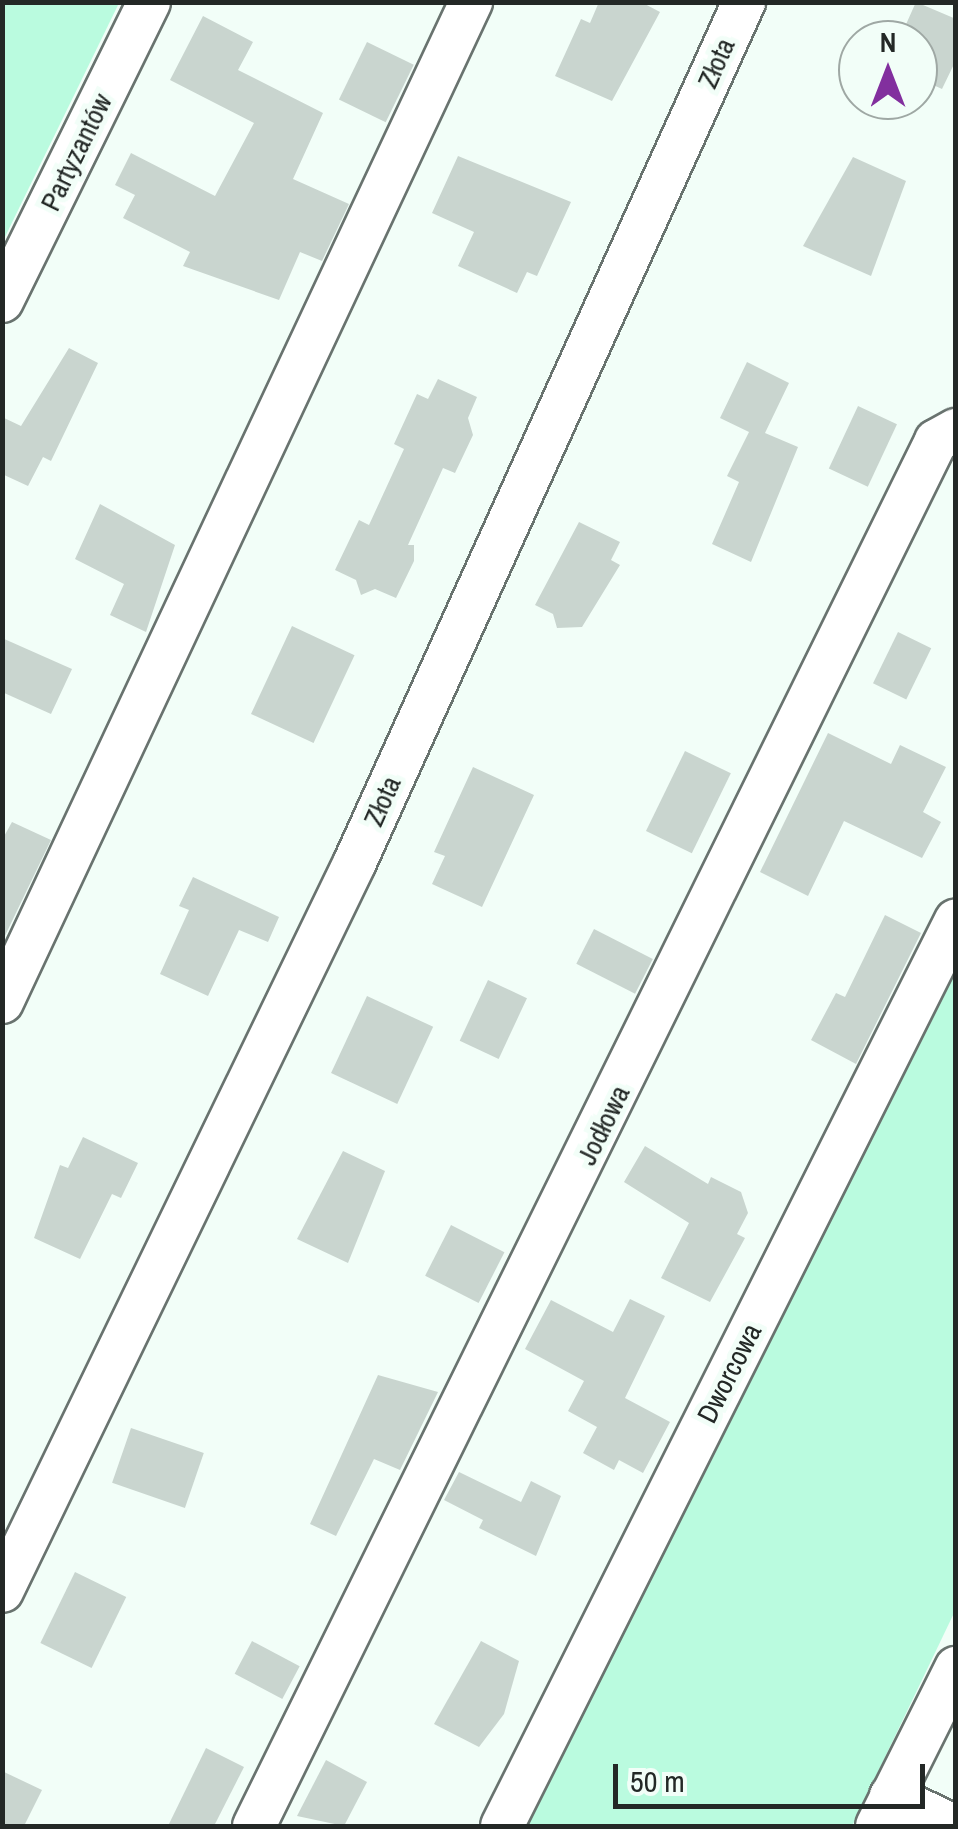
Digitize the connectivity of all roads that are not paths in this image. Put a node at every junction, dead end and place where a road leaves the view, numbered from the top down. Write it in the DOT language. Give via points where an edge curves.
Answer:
graph roads {
  1 [pos="149,2"];
  2 [pos="471,2"];
  3 [pos="744,2"];
  4 [pos="2,301"];
  5 [pos="956,430"];
  6 [pos="956,920"];
  7 [pos="2,1002"];
  8 [pos="2,1591"];
  9 [pos="956,1668"];
  10 [pos="884,1811"];
  11 [pos="254,1826"];
  12 [pos="502,1826"];
  13 [pos="954,1826"];
  1 -- 4 [label="street, Partyzantów"];
  2 -- 7 [label="street"];
  3 -- 8 [label="street, Złota" via="355,862"];
  5 -- 11 [label="street, Jodłowa" via="936,441"];
  6 -- 12 [label="street, Dworcowa"];
  9 -- 10 [label="street"];
  10 -- 13 [label="street"];
}
